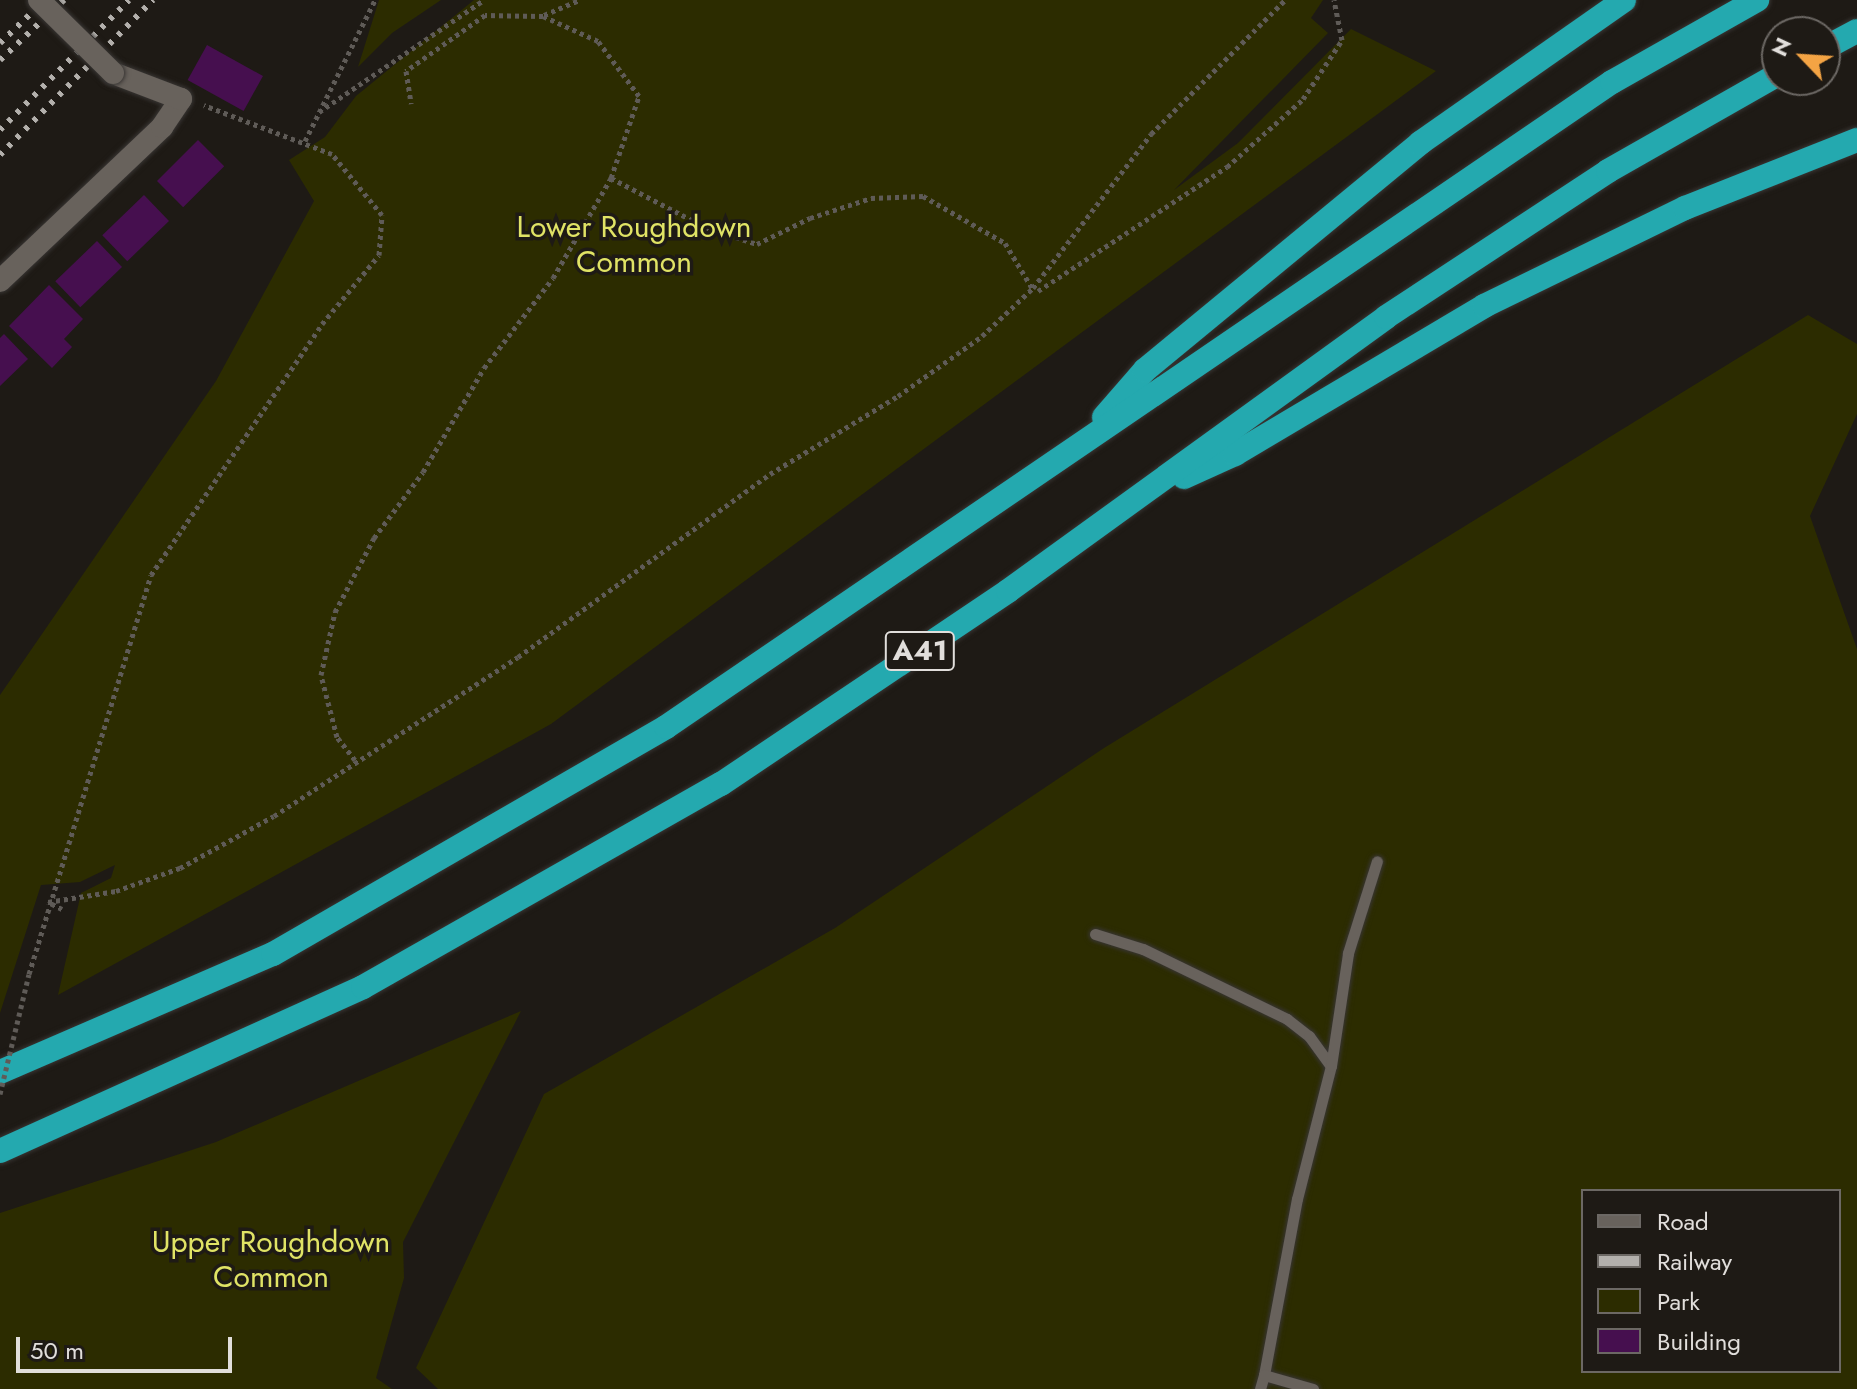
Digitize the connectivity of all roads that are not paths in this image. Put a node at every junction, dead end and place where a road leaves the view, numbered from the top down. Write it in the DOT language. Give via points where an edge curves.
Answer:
graph roads {
  1 [pos="39,0"];
  2 [pos="1624,0"];
  3 [pos="1757,0"];
  4 [pos="1761,84"];
  5 [pos="1857,140"];
  6 [pos="0,281"];
  7 [pos="1082,443"];
  8 [pos="1132,500"];
  9 [pos="1377,861"];
  10 [pos="1095,934"];
  11 [pos="1331,1066"];
  12 [pos="0,1072"];
  13 [pos="0,1151"];
  14 [pos="1264,1375"];
  15 [pos="1260,1389"];
  16 [pos="1313,1389"];
  1 -- 6 [label="street, bridge" via="113,73 181,99 162,127"];
  2 -- 7 [label="highway" via="1420,143 1145,370"];
  3 -- 7 [label="highway, A41" via="1612,82"];
  4 -- 8 [label="highway, A41" via="1608,171 1399,308"];
  5 -- 8 [label="highway" via="1685,208 1484,306 1235,454"];
  7 -- 12 [label="highway, A41" via="666,727 432,866 273,954"];
  8 -- 13 [label="highway, A41" via="1008,591 721,784 559,879 363,987"];
  9 -- 11 [label="lane" via="1348,953"];
  10 -- 11 [label="lane" via="1143,949 1287,1019 1309,1036"];
  11 -- 14 [label="lane" via="1297,1199"];
  14 -- 15 [label="lane"];
  14 -- 16 [label="lane"];
}
